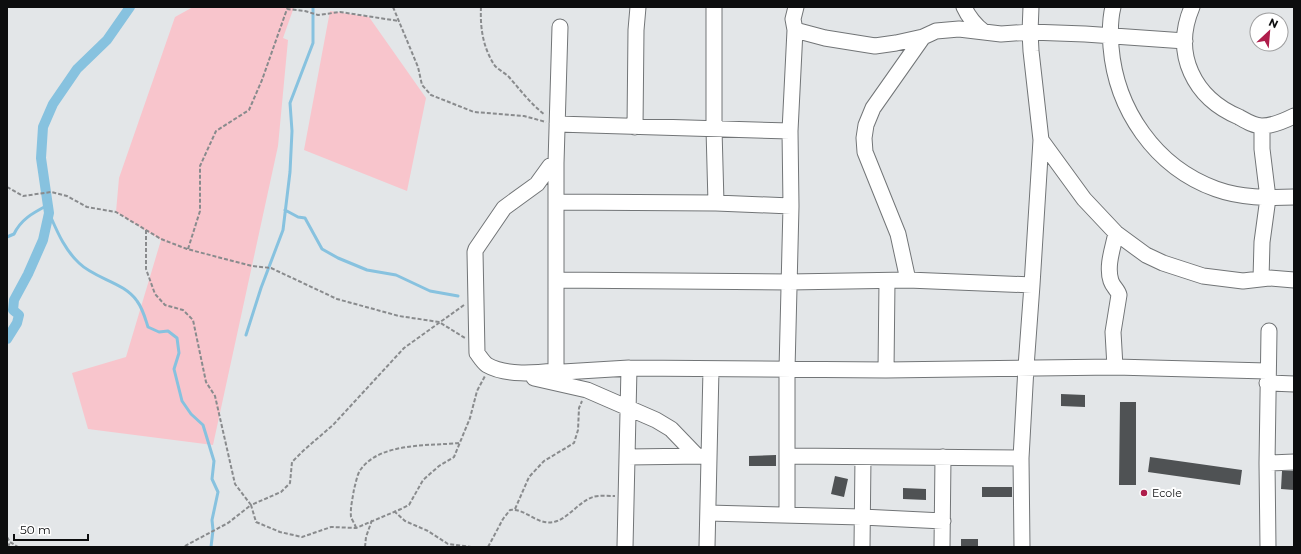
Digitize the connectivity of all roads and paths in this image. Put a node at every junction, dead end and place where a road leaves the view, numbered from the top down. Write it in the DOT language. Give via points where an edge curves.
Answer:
graph roads {
  1 [pos="393,7"];
  2 [pos="481,7"];
  3 [pos="638,7"];
  4 [pos="714,7"];
  5 [pos="796,7"];
  6 [pos="964,7"];
  7 [pos="1031,7"];
  8 [pos="1114,7"];
  9 [pos="1192,7"];
  10 [pos="399,21"];
  11 [pos="560,27"];
  12 [pos="795,30"];
  13 [pos="984,32"];
  14 [pos="1030,32"];
  15 [pos="1110,35"];
  16 [pos="923,37"];
  17 [pos="1185,41"];
  18 [pos="1294,116"];
  19 [pos="557,124"];
  20 [pos="1262,126"];
  21 [pos="635,127"];
  22 [pos="714,129"];
  23 [pos="790,131"];
  24 [pos="1040,140"];
  25 [pos="556,163"];
  26 [pos="7,186"];
  27 [pos="1294,197"];
  28 [pos="1268,198"];
  29 [pos="556,202"];
  30 [pos="716,203"];
  31 [pos="791,206"];
  32 [pos="146,230"];
  33 [pos="1116,233"];
  34 [pos="188,249"];
  35 [pos="1261,279"];
  36 [pos="556,280"];
  37 [pos="908,280"];
  38 [pos="1294,280"];
  39 [pos="887,281"];
  40 [pos="789,282"];
  41 [pos="1032,285"];
  42 [pos="476,298"];
  43 [pos="439,322"];
  44 [pos="1269,330"];
  45 [pos="476,353"];
  46 [pos="1026,367"];
  47 [pos="1115,367"];
  48 [pos="495,368"];
  49 [pos="629,368"];
  50 [pos="711,369"];
  51 [pos="788,370"];
  52 [pos="886,370"];
  53 [pos="556,371"];
  54 [pos="1267,377"];
  55 [pos="1294,384"];
  56 [pos="587,390"];
  57 [pos="628,408"];
  58 [pos="459,444"];
  59 [pos="703,456"];
  60 [pos="787,456"];
  61 [pos="627,457"];
  62 [pos="863,457"];
  63 [pos="943,457"];
  64 [pos="1021,458"];
  65 [pos="1294,462"];
  66 [pos="1267,464"];
  67 [pos="626,496"];
  68 [pos="251,505"];
  69 [pos="515,510"];
  70 [pos="394,511"];
  71 [pos="708,513"];
  72 [pos="786,515"];
  73 [pos="862,516"];
  74 [pos="372,520"];
  75 [pos="943,521"];
  76 [pos="356,528"];
  77 [pos="7,537"];
  78 [pos="10,542"];
  79 [pos="8,547"];
  80 [pos="18,547"];
  81 [pos="183,547"];
  82 [pos="366,547"];
  83 [pos="471,547"];
  84 [pos="488,547"];
  85 [pos="625,547"];
  86 [pos="707,547"];
  87 [pos="862,547"];
  88 [pos="942,547"];
  89 [pos="1022,547"];
  90 [pos="1268,547"];
  1 -- 10 [label="path"];
  2 -- 19 [label="path" via="480,21 485,46 496,67 506,74 531,104"];
  3 -- 21 [label="street"];
  4 -- 22 [label="street"];
  5 -- 12 [label="street" via="793,19"];
  6 -- 13 [label="street" via="975,25"];
  7 -- 14 [label="street"];
  8 -- 15 [label="street"];
  9 -- 17 [label="street" via="1184,32"];
  10 -- 19 [label="path" via="422,85 431,95 474,112 524,116"];
  10 -- 34 [label="path" via="340,12 318,15 287,9 249,110 216,131 200,166 200,211"];
  11 -- 19 [label="street"];
  12 -- 16 [label="street" via="875,46"];
  12 -- 23 [label="street"];
  13 -- 14 [label="street"];
  13 -- 16 [label="street" via="947,29 936,30"];
  14 -- 15 [label="street"];
  14 -- 24 [label="street"];
  15 -- 17 [label="street"];
  15 -- 28 [label="street" via="1112,63 1131,116 1162,155 1190,176 1215,188 1242,196"];
  16 -- 37 [label="street" via="873,108 864,138 865,152 898,234"];
  17 -- 20 [label="street" via="1188,64 1202,92 1227,112"];
  18 -- 20 [label="street" via="1277,124"];
  19 -- 21 [label="street"];
  19 -- 25 [label="street"];
  20 -- 28 [label="street"];
  21 -- 22 [label="street"];
  22 -- 23 [label="street"];
  22 -- 30 [label="street"];
  23 -- 31 [label="street"];
  24 -- 33 [label="street" via="1084,199"];
  24 -- 41 [label="street"];
  25 -- 29 [label="street"];
  25 -- 42 [label="street" via="550,166 537,184 504,208 476,249"];
  26 -- 32 [label="path" via="23,196 50,192 66,196 87,207 116,212"];
  27 -- 28 [label="street"];
  28 -- 35 [label="street" via="1262,242"];
  29 -- 30 [label="street"];
  29 -- 36 [label="street"];
  30 -- 31 [label="street"];
  31 -- 40 [label="street"];
  32 -- 34 [label="path" via="161,239"];
  32 -- 68 [label="path" via="146,269 155,294 165,305 183,310 193,320 206,382 215,396 235,484"];
  33 -- 35 [label="street" via="1146,255 1183,270 1203,276 1243,281"];
  33 -- 47 [label="street" via="1108,273 1120,295 1113,332"];
  34 -- 43 [label="path" via="252,266 272,268 337,299 399,316"];
  35 -- 38 [label="street"];
  36 -- 40 [label="street"];
  36 -- 53 [label="street"];
  37 -- 39 [label="street"];
  37 -- 41 [label="street"];
  39 -- 40 [label="street"];
  39 -- 52 [label="street"];
  40 -- 51 [label="street"];
  41 -- 46 [label="street"];
  42 -- 43 [label="path"];
  42 -- 45 [label="street"];
  43 -- 45 [label="path" via="465,337"];
  43 -- 68 [label="path" via="404,348 333,425 292,462 290,483 281,492"];
  44 -- 54 [label="street"];
  45 -- 48 [label="street" via="483,362"];
  46 -- 47 [label="street"];
  46 -- 52 [label="street"];
  46 -- 64 [label="street"];
  47 -- 54 [label="street"];
  48 -- 53 [label="street" via="522,373"];
  48 -- 56 [label="street" via="507,374"];
  48 -- 58 [label="path" via="477,391 470,418"];
  49 -- 50 [label="street"];
  49 -- 53 [label="street"];
  49 -- 57 [label="street"];
  50 -- 51 [label="street"];
  50 -- 59 [label="street"];
  51 -- 52 [label="street"];
  51 -- 60 [label="street"];
  54 -- 55 [label="street"];
  54 -- 66 [label="street"];
  56 -- 57 [label="street"];
  56 -- 69 [label="path" via="579,408 578,430 574,443 544,461 529,477"];
  57 -- 59 [label="street" via="671,429"];
  57 -- 61 [label="street"];
  58 -- 70 [label="path" via="454,457 423,480 409,505"];
  58 -- 76 [label="path" via="401,448 373,458 361,469 356,478 351,517"];
  59 -- 61 [label="street"];
  59 -- 71 [label="street"];
  60 -- 62 [label="street"];
  60 -- 72 [label="street"];
  61 -- 67 [label="street"];
  62 -- 63 [label="street"];
  62 -- 73 [label="street"];
  63 -- 64 [label="street"];
  63 -- 75 [label="street"];
  64 -- 89 [label="street"];
  65 -- 66 [label="street"];
  66 -- 90 [label="street"];
  67 -- 69 [label="path" via="594,497 557,521 543,523"];
  67 -- 85 [label="street"];
  68 -- 76 [label="path" via="256,522 280,532 302,537 331,527"];
  68 -- 81 [label="path" via="228,523"];
  69 -- 84 [label="path" via="510,510 503,518"];
  70 -- 74 [label="path"];
  70 -- 83 [label="path" via="404,521 428,531 448,544"];
  71 -- 72 [label="street"];
  71 -- 86 [label="street"];
  72 -- 73 [label="street"];
  73 -- 75 [label="street"];
  73 -- 87 [label="street"];
  74 -- 76 [label="path"];
  74 -- 82 [label="path" via="366,537"];
  75 -- 88 [label="street"];
  77 -- 78 [label="path"];
  78 -- 79 [label="path"];
  78 -- 80 [label="path"];
}
